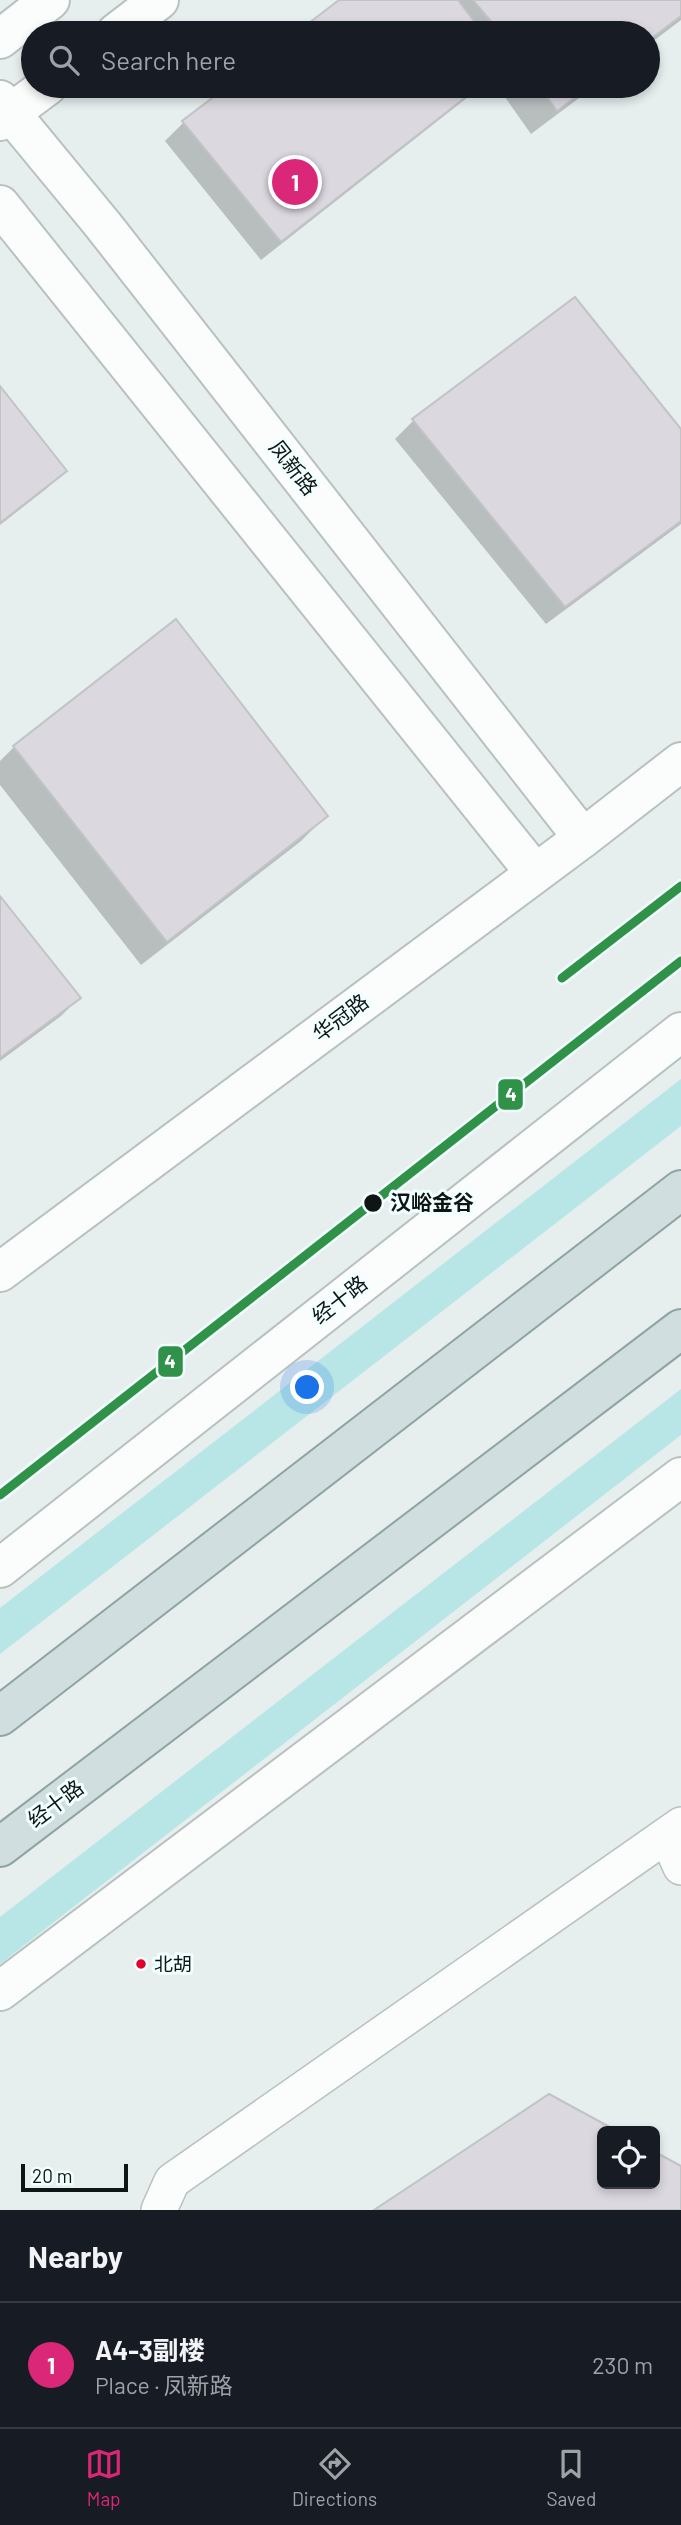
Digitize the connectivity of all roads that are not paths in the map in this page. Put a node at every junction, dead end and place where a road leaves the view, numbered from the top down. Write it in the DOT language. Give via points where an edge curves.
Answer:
graph roads {
  1 [pos="159,0"];
  2 [pos="43,5"];
  3 [pos="23,21"];
  4 [pos="132,21"];
  5 [pos="21,22"];
  6 [pos="0,39"];
  7 [pos="27,98"];
  8 [pos="4,112"];
  9 [pos="0,205"];
  10 [pos="681,762"];
  11 [pos="583,838"];
  12 [pos="535,873"];
  13 [pos="681,1032"];
  14 [pos="681,1190"];
  15 [pos="0,1272"];
  16 [pos="681,1329"];
  17 [pos="681,1477"];
  18 [pos="0,1568"];
  19 [pos="0,1716"];
  20 [pos="676,1843"];
  21 [pos="0,1847"];
  22 [pos="0,1991"];
  23 [pos="159,2210"];
  1 -- 4 [label="street"];
  2 -- 3 [label="street"];
  5 -- 6 [label="street"];
  7 -- 8 [label="street"];
  8 -- 11 [label="street, 凤新路" via="111,236"];
  9 -- 12 [label="street"];
  10 -- 11 [label="street, 华冠路"];
  11 -- 12 [label="street, 华冠路"];
  12 -- 15 [label="street, 华冠路"];
  13 -- 18 [label="street, 经十路"];
  14 -- 19 [label="highway"];
  16 -- 21 [label="highway, 经十路"];
  17 -- 22 [label="street"];
  20 -- 23 [label="street" via="172,2180"];
}
